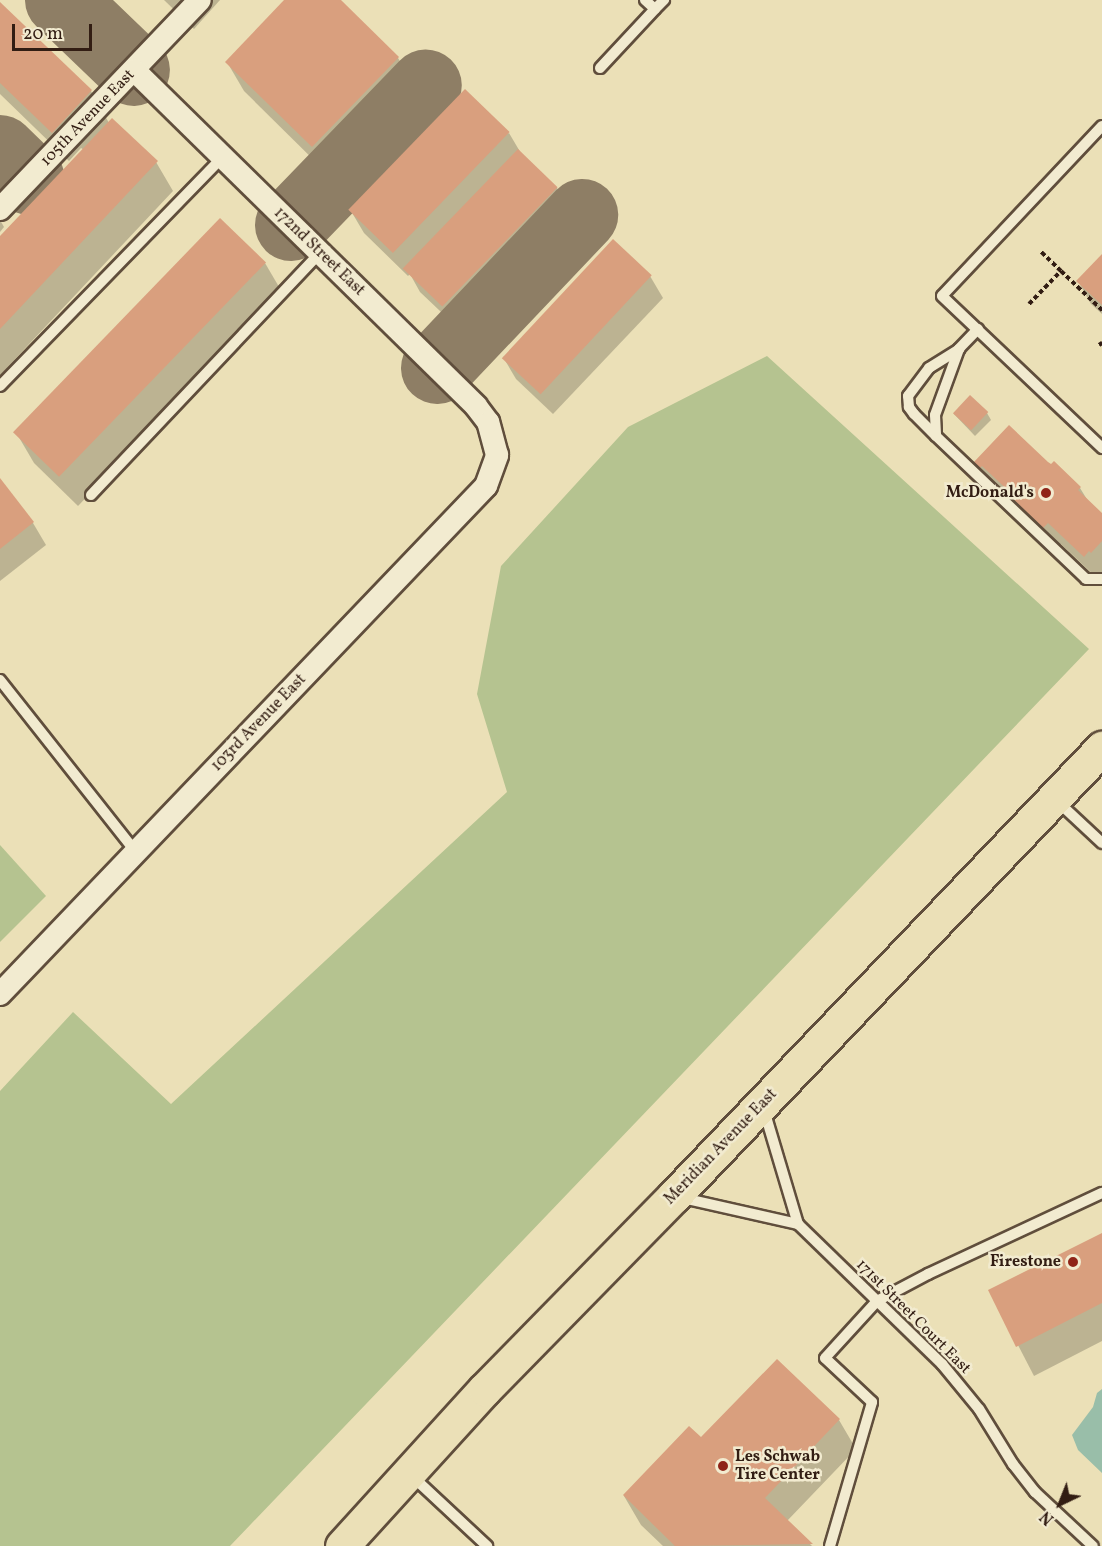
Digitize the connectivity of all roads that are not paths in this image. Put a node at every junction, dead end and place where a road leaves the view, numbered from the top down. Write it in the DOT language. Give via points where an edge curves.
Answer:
graph roads {
  1 [pos="200,0"];
  2 [pos="645,0"];
  3 [pos="664,0"];
  4 [pos="655,9"];
  5 [pos="600,68"];
  6 [pos="134,70"];
  7 [pos="1102,126"];
  8 [pos="222,158"];
  9 [pos="0,209"];
  10 [pos="320,253"];
  11 [pos="978,329"];
  12 [pos="959,350"];
  13 [pos="0,386"];
  14 [pos="936,436"];
  15 [pos="495,441"];
  16 [pos="1102,448"];
  17 [pos="91,495"];
  18 [pos="1102,579"];
  19 [pos="0,680"];
  20 [pos="1102,748"];
  21 [pos="1054,798"];
  22 [pos="1102,843"];
  23 [pos="136,852"];
  24 [pos="0,994"];
  25 [pos="762,1103"];
  26 [pos="1102,1193"];
  27 [pos="675,1196"];
  28 [pos="798,1224"];
  29 [pos="877,1301"];
  30 [pos="408,1472"];
  31 [pos="342,1546"];
  32 [pos="487,1546"];
  33 [pos="830,1546"];
  34 [pos="1093,1546"];
  1 -- 6 [label="street, 105th Avenue East"];
  2 -- 4 [label="lane"];
  3 -- 4 [label="lane"];
  4 -- 5 [label="lane"];
  6 -- 8 [label="street, 172nd Street East"];
  6 -- 9 [label="street, 105th Avenue East"];
  7 -- 11 [label="lane" via="942,296"];
  8 -- 10 [label="street, 172nd Street East"];
  8 -- 13 [label="lane"];
  10 -- 15 [label="street, 172nd Street East" via="476,406"];
  10 -- 17 [label="lane"];
  11 -- 12 [label="lane"];
  11 -- 16 [label="lane"];
  12 -- 14 [label="lane" via="935,415"];
  12 -- 14 [label="lane" via="929,368 908,396 909,407"];
  14 -- 18 [label="lane" via="1086,579"];
  15 -- 23 [label="street, 103rd Avenue East" via="497,455 486,486"];
  19 -- 23 [label="lane"];
  20 -- 21 [label="main road, Meridian Avenue East"];
  21 -- 22 [label="lane"];
  21 -- 25 [label="main road, Meridian Avenue East"];
  23 -- 24 [label="street, 103rd Avenue East"];
  25 -- 27 [label="main road, Meridian Avenue East"];
  25 -- 28 [label="lane, 171st Street Court East"];
  26 -- 29 [label="lane"];
  27 -- 28 [label="lane"];
  27 -- 30 [label="main road, Meridian Avenue East"];
  28 -- 29 [label="lane, 171st Street Court East"];
  29 -- 33 [label="lane" via="825,1358 872,1402"];
  29 -- 34 [label="lane, 171st Street Court East" via="942,1364 979,1409 1012,1464 1035,1492"];
  30 -- 31 [label="main road, Meridian Avenue East"];
  30 -- 32 [label="lane"];
}
